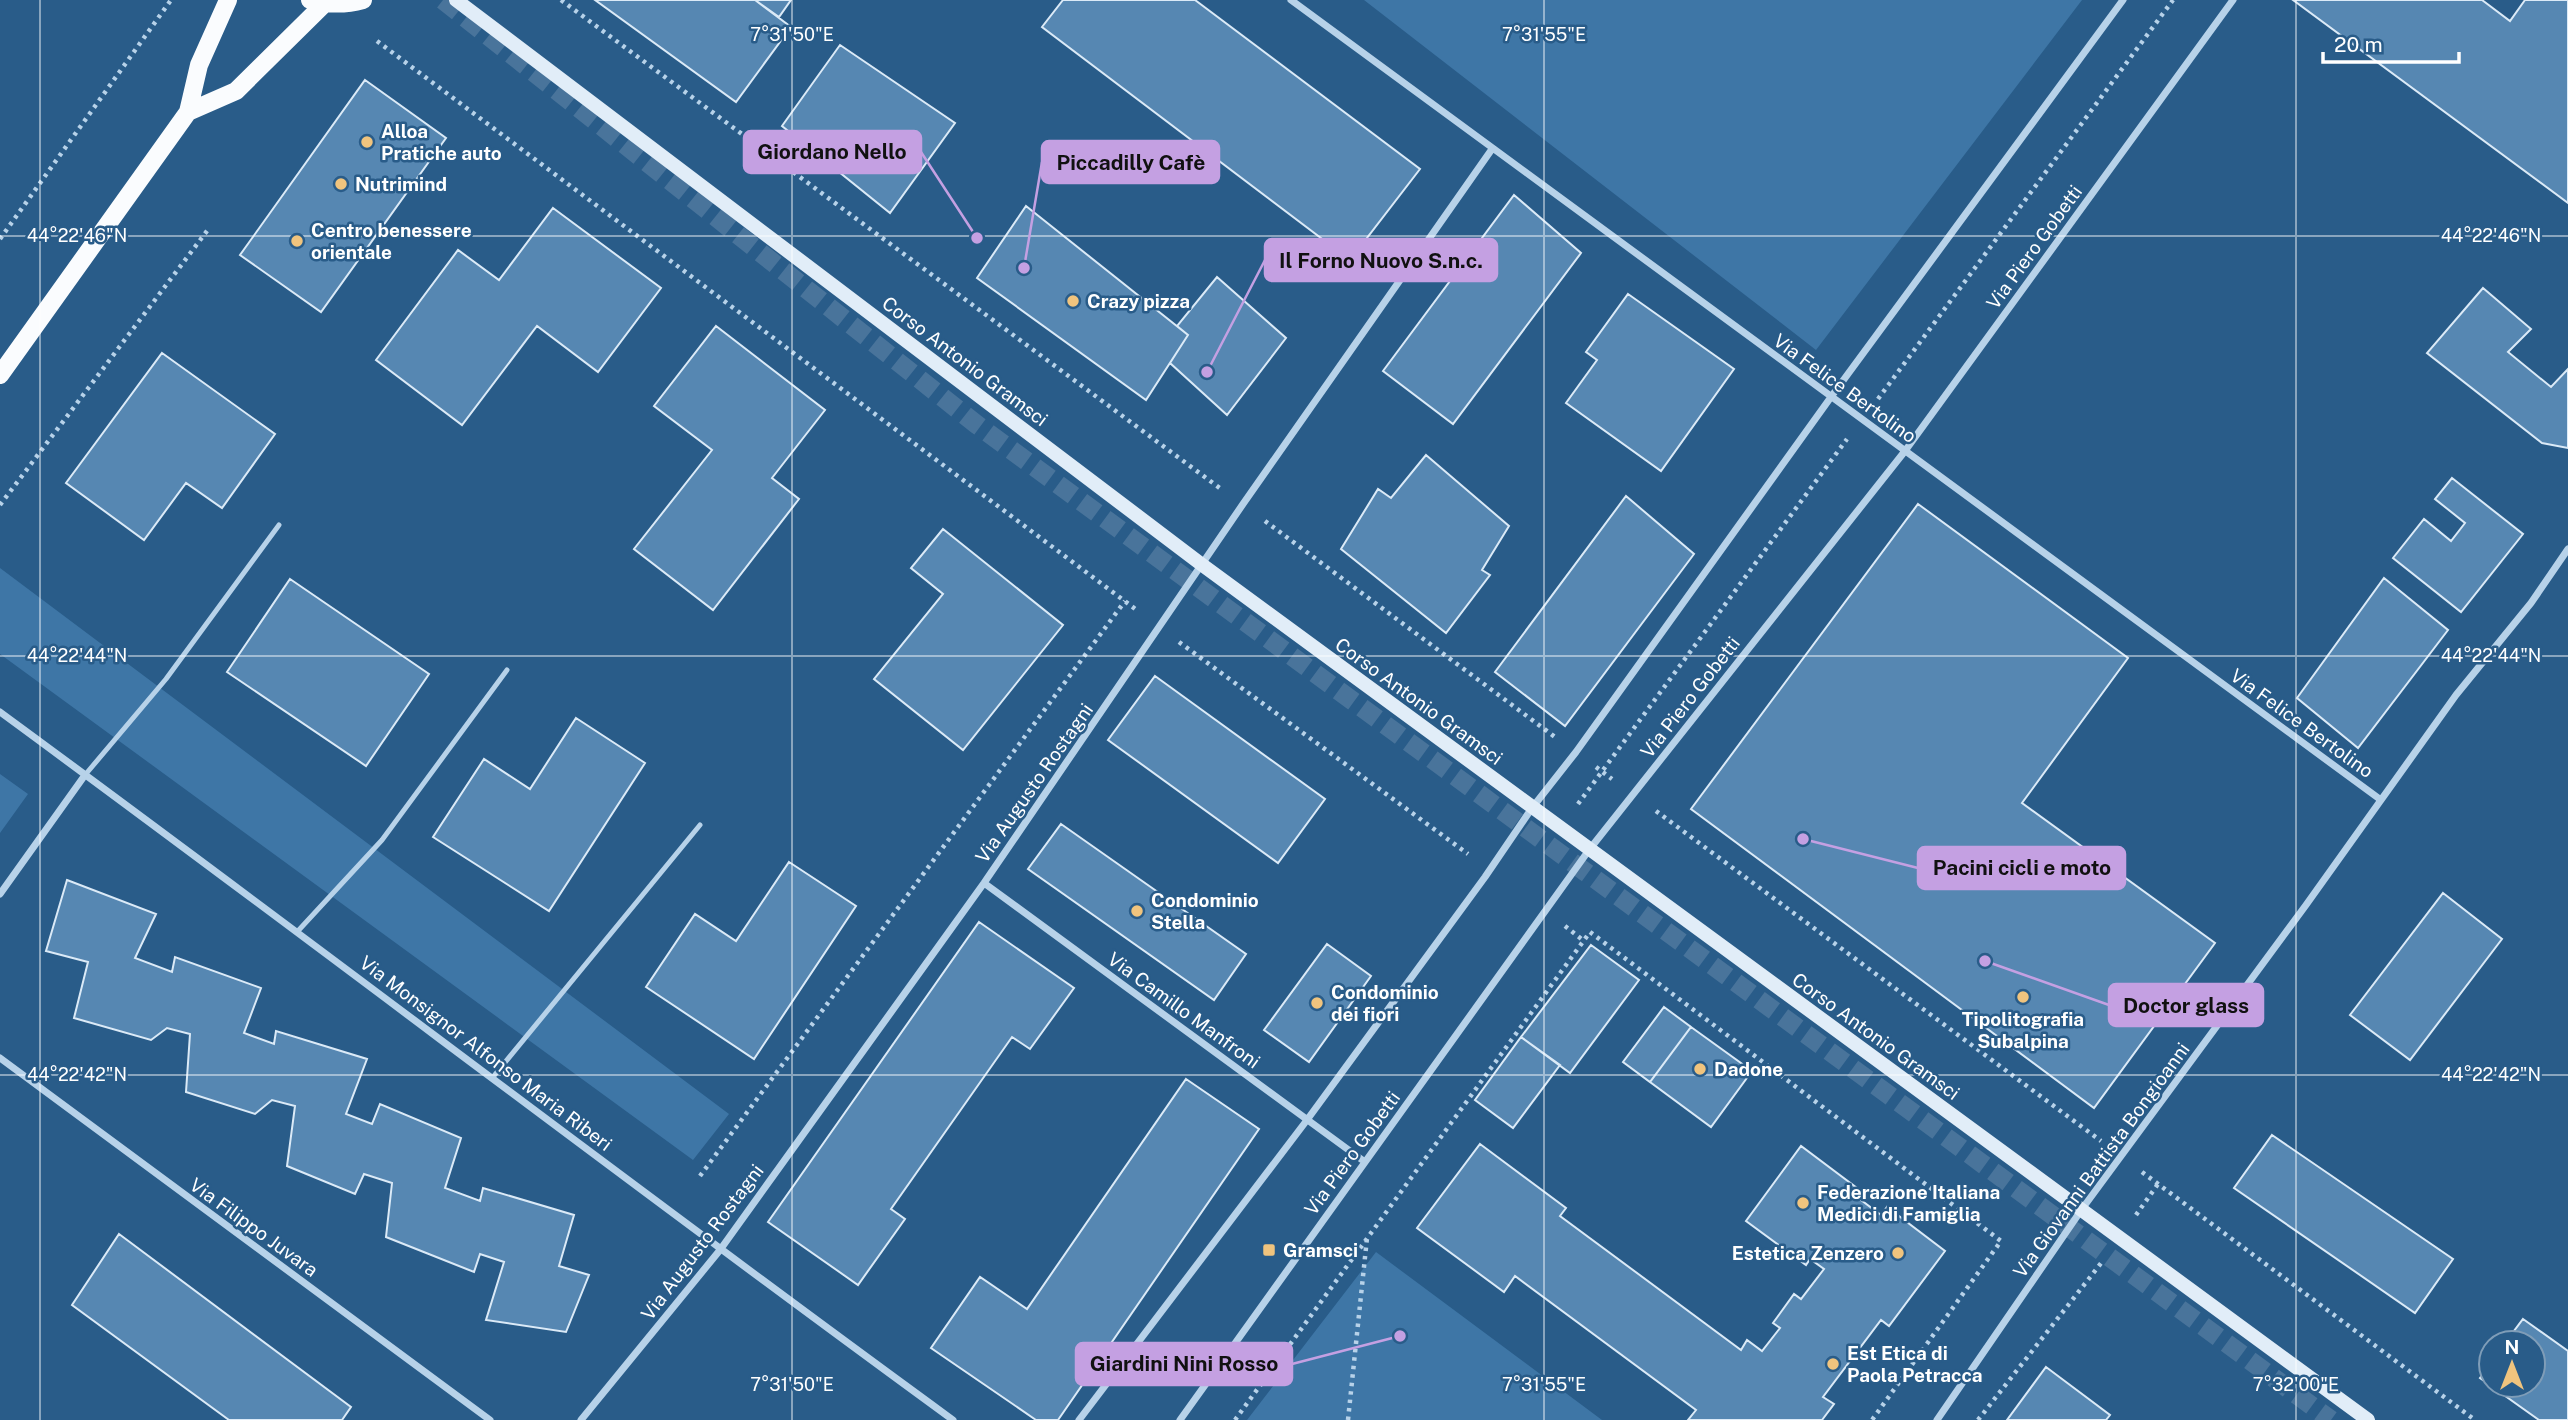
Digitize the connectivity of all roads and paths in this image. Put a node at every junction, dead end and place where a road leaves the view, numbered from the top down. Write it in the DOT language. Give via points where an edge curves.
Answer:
graph roads {
  1 [pos="172,0"];
  2 [pos="228,0"];
  3 [pos="363,0"];
  4 [pos="456,0"];
  5 [pos="561,0"];
  6 [pos="1292,0"];
  7 [pos="2123,0"];
  8 [pos="2233,0"];
  9 [pos="317,2"];
  10 [pos="377,41"];
  11 [pos="188,112"];
  12 [pos="1492,149"];
  13 [pos="210,227"];
  14 [pos="0,239"];
  15 [pos="0,375"];
  16 [pos="1830,397"];
  17 [pos="1905,451"];
  18 [pos="0,505"];
  19 [pos="1243,505"];
  20 [pos="279,525"];
  21 [pos="2568,549"];
  22 [pos="1201,564"];
  23 [pos="1125,601"];
  24 [pos="1160,628"];
  25 [pos="507,670"];
  26 [pos="0,712"];
  27 [pos="1576,752"];
  28 [pos="85,775"];
  29 [pos="1633,794"];
  30 [pos="2381,800"];
  31 [pos="1532,808"];
  32 [pos="700,825"];
  33 [pos="1589,850"];
  34 [pos="1490,871"];
  35 [pos="984,883"];
  36 [pos="0,894"];
  37 [pos="1545,911"];
  38 [pos="297,932"];
  39 [pos="1584,941"];
  40 [pos="0,1058"];
  41 [pos="493,1077"];
  42 [pos="1307,1120"];
  43 [pos="2121,1156"];
  44 [pos="1365,1162"];
  45 [pos="700,1175"];
  46 [pos="2158,1184"];
  47 [pos="2082,1209"];
  48 [pos="1367,1237"];
  49 [pos="2121,1237"];
  50 [pos="720,1250"];
  51 [pos="490,1420"];
  52 [pos="581,1420"];
  53 [pos="953,1420"];
  54 [pos="1079,1420"];
  55 [pos="1180,1420"];
  56 [pos="1235,1420"];
  57 [pos="1348,1420"];
  58 [pos="1872,1420"];
  59 [pos="1937,1420"];
  60 [pos="1978,1420"];
  61 [pos="2368,1420"];
  62 [pos="2475,1420"];
  1 -- 14 [label="path"];
  2 -- 11 [label="main road" via="199,65"];
  3 -- 9 [label="main road"];
  4 -- 22 [label="main road, Corso Antonio Gramsci"];
  5 -- 19 [label="path"];
  6 -- 12 [label="street, Via Felice Bertolino"];
  7 -- 16 [label="street"];
  8 -- 17 [label="street, Via Piero Gobetti"];
  9 -- 11 [label="main road" via="236,91"];
  10 -- 23 [label="path"];
  11 -- 15 [label="main road"];
  12 -- 16 [label="street, Via Felice Bertolino"];
  12 -- 19 [label="street, Via Augusto Rostagni"];
  13 -- 18 [label="path"];
  16 -- 17 [label="street, Via Felice Bertolino"];
  16 -- 27 [label="street"];
  17 -- 29 [label="street, Via Piero Gobetti"];
  17 -- 30 [label="street, Via Felice Bertolino"];
  19 -- 22 [label="street, Via Augusto Rostagni"];
  19 -- 27 [label="path"];
  20 -- 28 [label="lane" via="166,679"];
  21 -- 30 [label="street, Via Giovanni Battista Bongioanni"];
  22 -- 24 [label="street, Via Augusto Rostagni"];
  22 -- 31 [label="main road, Corso Antonio Gramsci"];
  23 -- 24 [label="path"];
  23 -- 45 [label="path"];
  24 -- 34 [label="path"];
  24 -- 35 [label="street, Via Augusto Rostagni"];
  25 -- 38 [label="lane" via="382,840"];
  26 -- 28 [label="street, Via Monsignor Alfonso Maria Riberi"];
  27 -- 29 [label="path"];
  27 -- 31 [label="street"];
  28 -- 36 [label="street"];
  28 -- 38 [label="street, Via Monsignor Alfonso Maria Riberi"];
  29 -- 33 [label="street, Via Piero Gobetti"];
  29 -- 43 [label="path"];
  30 -- 43 [label="street, Via Giovanni Battista Bongioanni"];
  31 -- 33 [label="main road, Corso Antonio Gramsci"];
  31 -- 34 [label="street"];
  32 -- 41 [label="lane"];
  33 -- 37 [label="street, Via Piero Gobetti"];
  33 -- 47 [label="main road, Corso Antonio Gramsci"];
  34 -- 42 [label="street"];
  35 -- 42 [label="street, Via Camillo Manfroni"];
  35 -- 50 [label="street, Via Augusto Rostagni"];
  37 -- 39 [label="path"];
  37 -- 44 [label="street, Via Piero Gobetti"];
  38 -- 41 [label="street, Via Monsignor Alfonso Maria Riberi"];
  39 -- 48 [label="path"];
  39 -- 58 [label="path" via="1590,932 2001,1241"];
  40 -- 51 [label="street, Via Filippo Juvara"];
  41 -- 50 [label="street, Via Monsignor Alfonso Maria Riberi"];
  42 -- 44 [label="street, Via Camillo Manfroni"];
  42 -- 54 [label="street"];
  43 -- 46 [label="path"];
  43 -- 47 [label="street, Via Giovanni Battista Bongioanni"];
  44 -- 55 [label="street, Via Piero Gobetti"];
  46 -- 49 [label="path"];
  46 -- 62 [label="path"];
  47 -- 49 [label="main road, Corso Antonio Gramsci"];
  47 -- 59 [label="street, Via Giovanni Battista Bongioanni"];
  48 -- 56 [label="path"];
  48 -- 57 [label="path"];
  49 -- 60 [label="path"];
  49 -- 61 [label="main road, Corso Antonio Gramsci"];
  50 -- 52 [label="street, Via Augusto Rostagni"];
  50 -- 53 [label="street, Via Monsignor Alfonso Maria Riberi"];
}
